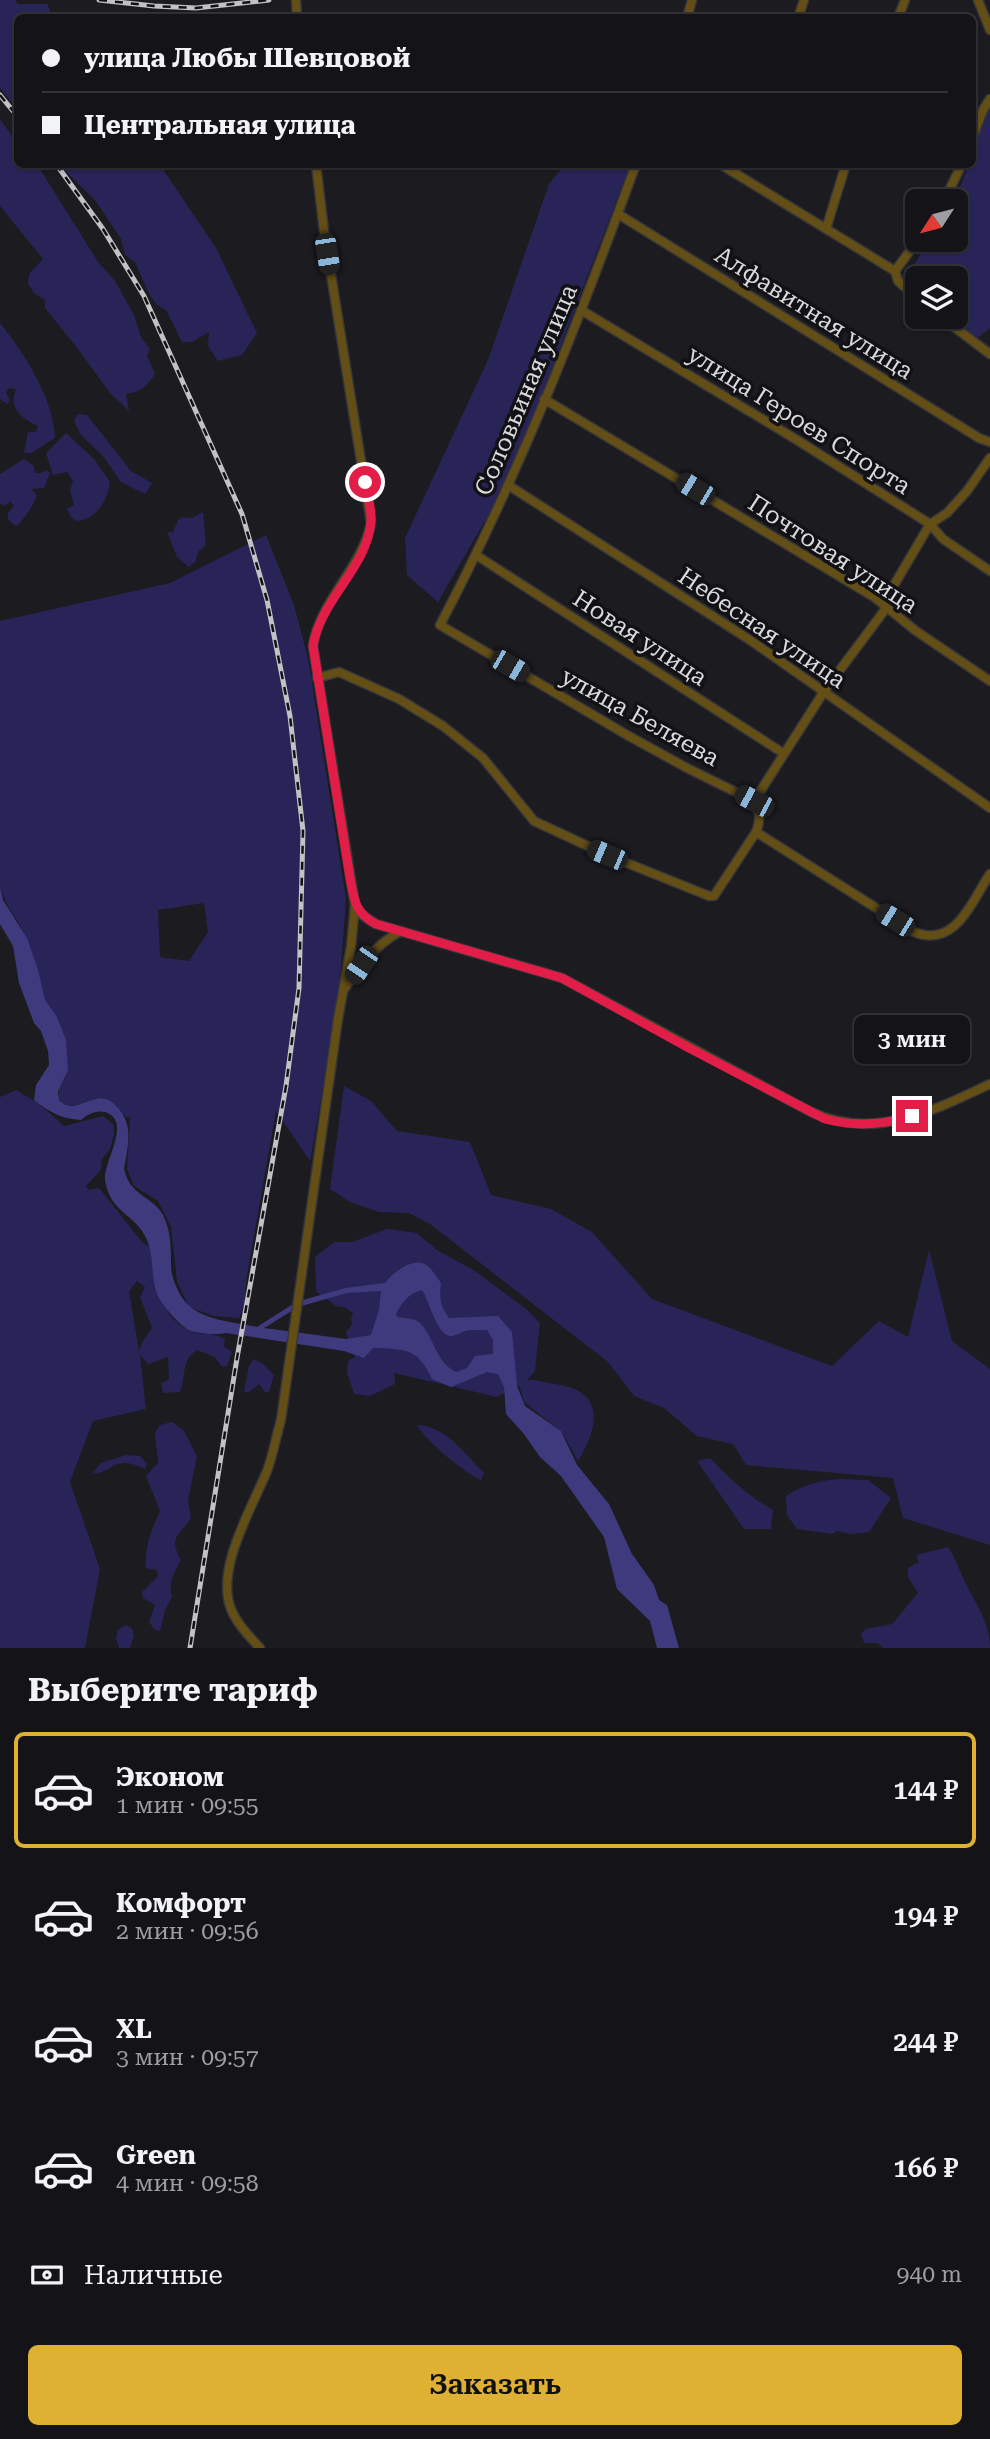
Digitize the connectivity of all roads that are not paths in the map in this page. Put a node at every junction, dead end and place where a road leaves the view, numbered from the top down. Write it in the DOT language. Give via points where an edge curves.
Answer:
graph roads {
  1 [pos="979,1"];
  2 [pos="990,30"];
  3 [pos="990,99"];
  4 [pos="976,128"];
  5 [pos="316,168"];
  6 [pos="635,168"];
  7 [pos="726,168"];
  8 [pos="740,168"];
  9 [pos="845,168"];
  10 [pos="960,168"];
  11 [pos="737,176"];
  12 [pos="950,189"];
  13 [pos="618,215"];
  14 [pos="826,229"];
  15 [pos="909,252"];
  16 [pos="895,271"];
  17 [pos="905,287"];
  18 [pos="581,310"];
  19 [pos="959,329"];
  20 [pos="989,350"];
  21 [pos="544,399"];
  22 [pos="990,442"];
  23 [pos="990,458"];
  24 [pos="509,485"];
  25 [pos="930,524"];
  26 [pos="476,555"];
  27 [pos="990,571"];
  28 [pos="884,605"];
  29 [pos="440,625"];
  30 [pos="317,678"];
  31 [pos="990,681"];
  32 [pos="825,690"];
  33 [pos="783,753"];
  34 [pos="754,801"];
  35 [pos="990,808"];
  36 [pos="756,832"];
  37 [pos="990,874"];
  38 [pos="355,905"];
  39 [pos="401,932"];
  40 [pos="344,990"];
  41 [pos="990,1084"];
  42 [pos="260,1648"];
  1 -- 2 [label="street"];
  3 -- 4 [label="street"];
  5 -- 30 [label="street" via="371,516 363,549 318,627 313,646"];
  6 -- 13 [label="street, Соловьиная улица"];
  7 -- 11 [label="street"];
  8 -- 11 [label="street"];
  9 -- 14 [label="street"];
  10 -- 12 [label="street"];
  11 -- 14 [label="street"];
  13 -- 18 [label="street, Соловьиная улица"];
  13 -- 22 [label="street, Алфавитная улица"];
  14 -- 16 [label="street"];
  15 -- 16 [label="street"];
  16 -- 17 [label="street"];
  18 -- 21 [label="street, Соловьиная улица"];
  18 -- 25 [label="street, улица Героев Спорта"];
  19 -- 20 [label="street"];
  21 -- 24 [label="street, Соловьиная улица"];
  21 -- 28 [label="street, Почтовая улица"];
  23 -- 25 [label="street" via="947,513"];
  24 -- 26 [label="street, Соловьиная улица"];
  24 -- 32 [label="street, Небесная улица"];
  25 -- 27 [label="street, улица Героев Спорта" via="943,539"];
  25 -- 28 [label="street"];
  26 -- 29 [label="street, Соловьиная улица"];
  26 -- 33 [label="street, Новая улица"];
  28 -- 31 [label="street, Почтовая улица"];
  28 -- 32 [label="street"];
  29 -- 34 [label="street, улица Беляева" via="627,735"];
  30 -- 36 [label="street" via="339,672 399,699 483,758 534,821 709,896 715,896"];
  30 -- 38 [label="street"];
  32 -- 33 [label="street"];
  32 -- 35 [label="street, Небесная улица"];
  33 -- 34 [label="street"];
  34 -- 36 [label="street" via="760,821"];
  36 -- 37 [label="street" via="914,932 930,936 950,930 970,910"];
  38 -- 39 [label="street" via="369,920"];
  38 -- 40 [label="street"];
  39 -- 40 [label="street" via="380,944"];
  39 -- 41 [label="street" via="562,978 800,1107 841,1123 896,1121"];
  40 -- 42 [label="street" via="281,1420 229,1571 230,1608"];
}
